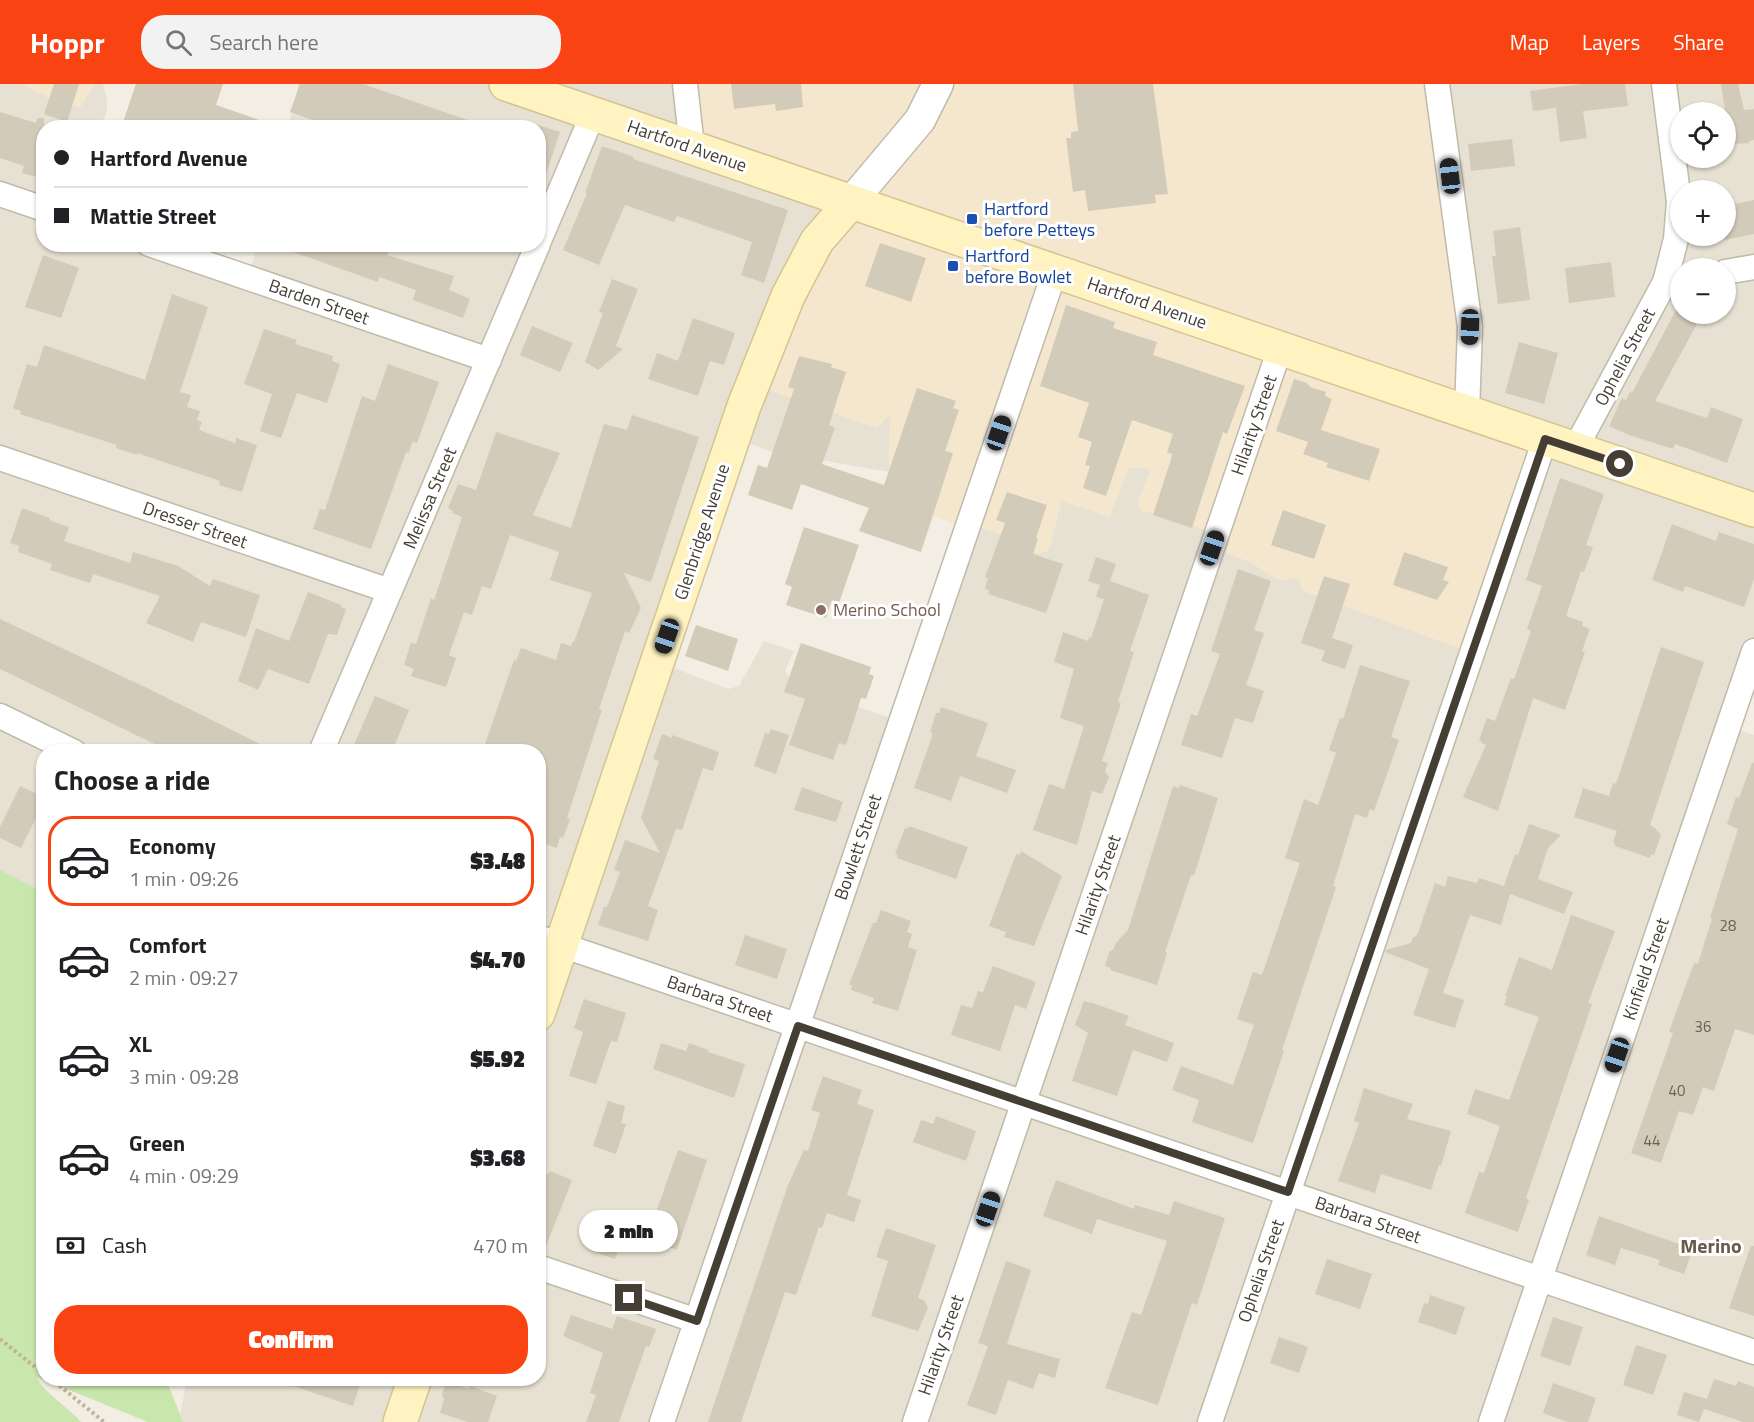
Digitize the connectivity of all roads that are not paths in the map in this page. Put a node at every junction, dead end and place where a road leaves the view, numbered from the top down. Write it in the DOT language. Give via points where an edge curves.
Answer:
graph roads {
  1 [pos="506,84"];
  2 [pos="685,84"];
  3 [pos="938,84"];
  4 [pos="1437,84"];
  5 [pos="1664,84"];
  6 [pos="593,114"];
  7 [pos="692,147"];
  8 [pos="0,194"];
  9 [pos="851,202"];
  10 [pos="36,206"];
  11 [pos="546,225"];
  12 [pos="172,252"];
  13 [pos="535,252"];
  14 [pos="1674,258"];
  15 [pos="1754,267"];
  16 [pos="1736,270"];
  17 [pos="1054,271"];
  18 [pos="1670,284"];
  19 [pos="1280,348"];
  20 [pos="489,360"];
  21 [pos="1467,412"];
  22 [pos="1560,444"];
  23 [pos="0,458"];
  24 [pos="1754,510"];
  25 [pos="390,591"];
  26 [pos="1754,651"];
  27 [pos="0,716"];
  28 [pos="58,744"];
  29 [pos="324,744"];
  30 [pos="550,941"];
  31 [pos="546,965"];
  32 [pos="798,1026"];
  33 [pos="1024,1103"];
  34 [pos="1288,1192"];
  35 [pos="546,1270"];
  36 [pos="1540,1279"];
  37 [pos="697,1321"];
  38 [pos="1754,1352"];
  39 [pos="412,1386"];
  40 [pos="400,1422"];
  41 [pos="662,1422"];
  42 [pos="915,1422"];
  43 [pos="1210,1422"];
  44 [pos="1491,1422"];
  1 -- 6 [label="main road, Hartford Avenue"];
  2 -- 7 [label="street"];
  3 -- 9 [label="street" via="920,120"];
  4 -- 21 [label="street" via="1470,327"];
  5 -- 14 [label="street, Ophelia Street" via="1679,202"];
  6 -- 7 [label="main road, Hartford Avenue"];
  6 -- 11 [label="street, Melissa Street"];
  7 -- 9 [label="main road, Hartford Avenue"];
  8 -- 10 [label="street"];
  9 -- 17 [label="main road, Hartford Avenue"];
  9 -- 30 [label="main road, Glenbridge Avenue" via="817,241 788,296 744,406"];
  12 -- 20 [label="street, Barden Street"];
  13 -- 20 [label="street, Melissa Street"];
  15 -- 16 [label="street"];
  17 -- 19 [label="main road, Hartford Avenue"];
  17 -- 32 [label="street, Bowlett Street"];
  18 -- 22 [label="street, Ophelia Street"];
  19 -- 21 [label="main road, Hartford Avenue"];
  19 -- 33 [label="street, Hilarity Street"];
  20 -- 25 [label="street, Melissa Street"];
  21 -- 22 [label="main road, Hartford Avenue"];
  22 -- 24 [label="main road, Hartford Avenue"];
  22 -- 34 [label="street, Ophelia Street"];
  23 -- 25 [label="street, Dresser Street"];
  25 -- 29 [label="street, Melissa Street"];
  26 -- 36 [label="street, Kinfield Street"];
  27 -- 28 [label="street"];
  30 -- 31 [label="main road, Glenbridge Avenue"];
  30 -- 32 [label="street, Barbara Street"];
  32 -- 33 [label="street, Barbara Street"];
  32 -- 37 [label="street, Bowlett Street"];
  33 -- 34 [label="street, Barbara Street"];
  33 -- 42 [label="street, Hilarity Street"];
  34 -- 36 [label="street, Barbara Street"];
  34 -- 43 [label="street, Ophelia Street"];
  35 -- 37 [label="street"];
  36 -- 38 [label="street, Barbara Street"];
  36 -- 44 [label="street, Kinfield Street"];
  37 -- 41 [label="street, Bowlett Street"];
  39 -- 40 [label="main road"];
}
